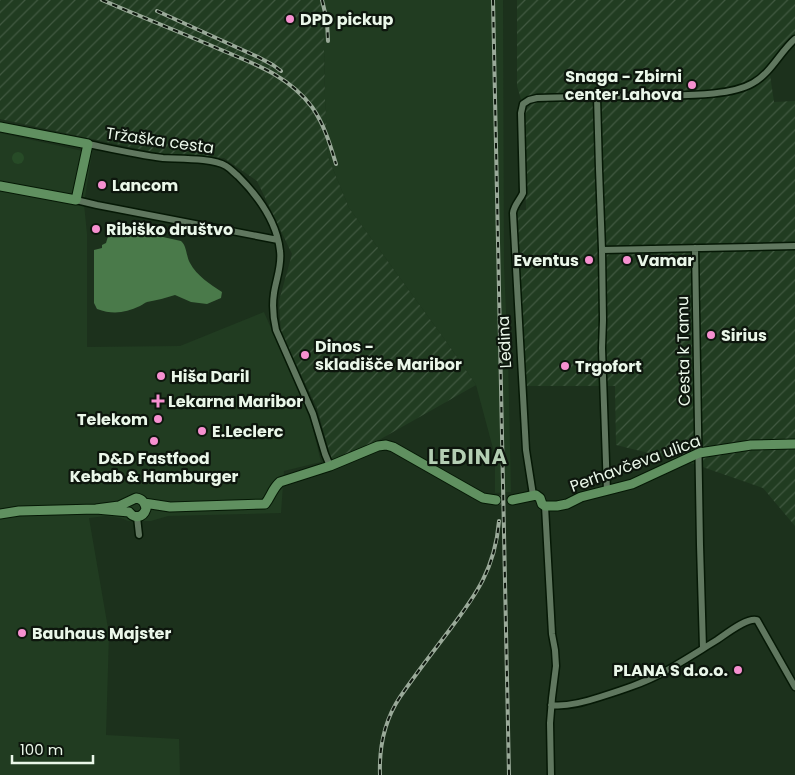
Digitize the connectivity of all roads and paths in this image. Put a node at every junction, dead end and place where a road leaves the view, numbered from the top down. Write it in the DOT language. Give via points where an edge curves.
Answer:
graph roads {
  1 [pos="795,39"];
  2 [pos="597,97"];
  3 [pos="0,127"];
  4 [pos="88,144"];
  5 [pos="0,186"];
  6 [pos="76,200"];
  7 [pos="278,240"];
  8 [pos="795,246"];
  9 [pos="695,248"];
  10 [pos="602,250"];
  11 [pos="795,444"];
  12 [pos="699,453"];
  13 [pos="330,466"];
  14 [pos="607,491"];
  15 [pos="533,495"];
  16 [pos="496,500"];
  17 [pos="512,500"];
  18 [pos="129,502"];
  19 [pos="545,506"];
  20 [pos="96,509"];
  21 [pos="139,511"];
  22 [pos="0,514"];
  23 [pos="139,535"];
  24 [pos="703,648"];
  25 [pos="795,687"];
  26 [pos="551,705"];
  27 [pos="551,775"];
  1 -- 2 [label="street" via="763,76 743,88 696,94"];
  2 -- 10 [label="street"];
  2 -- 15 [label="street, Ledina" via="537,98 523,104 521,113 523,189 513,212 526,450"];
  3 -- 4 [label="street, Tržaška cesta"];
  4 -- 6 [label="street, Tržaška cesta"];
  4 -- 7 [label="street, Tržaška cesta" via="226,166 260,202"];
  5 -- 6 [label="street"];
  6 -- 7 [label="street"];
  7 -- 13 [label="street, Tržaška cesta" via="280,266 272,316 278,338 313,414"];
  8 -- 9 [label="street"];
  9 -- 10 [label="street"];
  9 -- 12 [label="street, Cesta k Tamu"];
  10 -- 14 [label="street"];
  11 -- 12 [label="street, Perhavčeva ulica" via="751,445"];
  12 -- 14 [label="street, Perhavčeva ulica" via="632,484"];
  12 -- 24 [label="street, Cesta k Tamu"];
  13 -- 16 [label="street" via="378,446 390,445 474,494"];
  13 -- 21 [label="street" via="280,482 265,504"];
  14 -- 19 [label="street, Perhavčeva ulica" via="567,504"];
  15 -- 17 [label="street"];
  15 -- 19 [label="street" via="540,498"];
  18 -- 20 [label="street"];
  18 -- 21 [label="street" via="127,507"];
  18 -- 21 [label="street" via="136,498 142,500"];
  19 -- 26 [label="street" via="556,666"];
  20 -- 21 [label="street"];
  20 -- 22 [label="street"];
  21 -- 23 [label="street"];
  24 -- 25 [label="street" via="746,621 756,620"];
  24 -- 26 [label="street" via="640,684 571,704"];
  26 -- 27 [label="street"];
}
